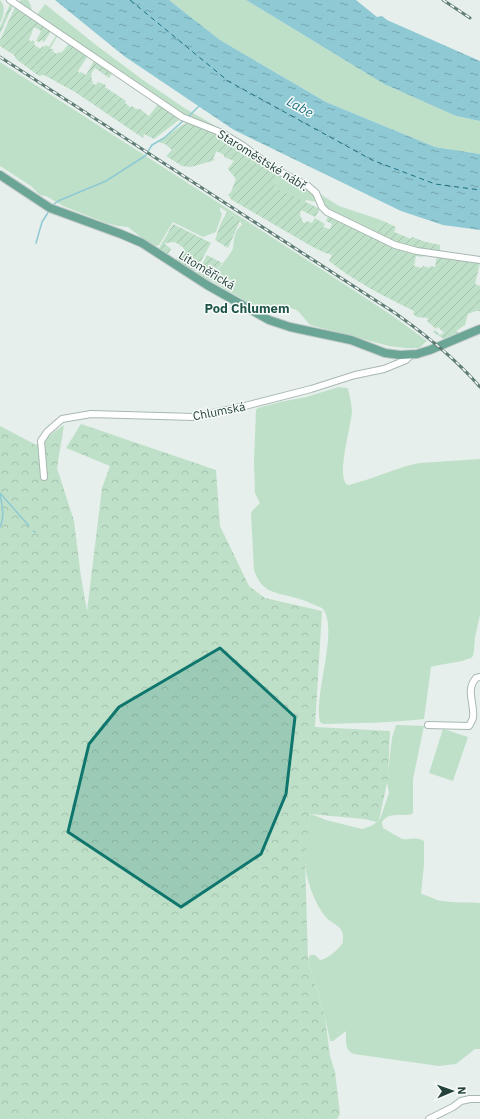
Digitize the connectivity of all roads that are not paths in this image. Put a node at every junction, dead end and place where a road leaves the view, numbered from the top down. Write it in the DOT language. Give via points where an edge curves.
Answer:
graph roads {
  1 [pos="10,0"];
  2 [pos="0,175"];
  3 [pos="480,260"];
  4 [pos="480,329"];
  5 [pos="411,355"];
  6 [pos="44,477"];
  7 [pos="480,677"];
  8 [pos="428,725"];
  9 [pos="480,1099"];
  10 [pos="429,1119"];
  1 -- 3 [label="street, Staroměstské nábř." via="182,117 222,133 242,144 273,168 308,186 316,193 327,212 395,245 417,252"];
  2 -- 5 [label="main road, Litoměřická" via="52,208 142,243 269,320 358,342 390,354"];
  4 -- 5 [label="main road, Litoměřická"];
  5 -- 6 [label="street, Chlumská" via="406,360 384,369 194,417 91,414 62,419 41,441"];
  7 -- 8 [label="street" via="472,683 472,720 469,726"];
  9 -- 10 [label="street" via="470,1098 462,1101"];
}
